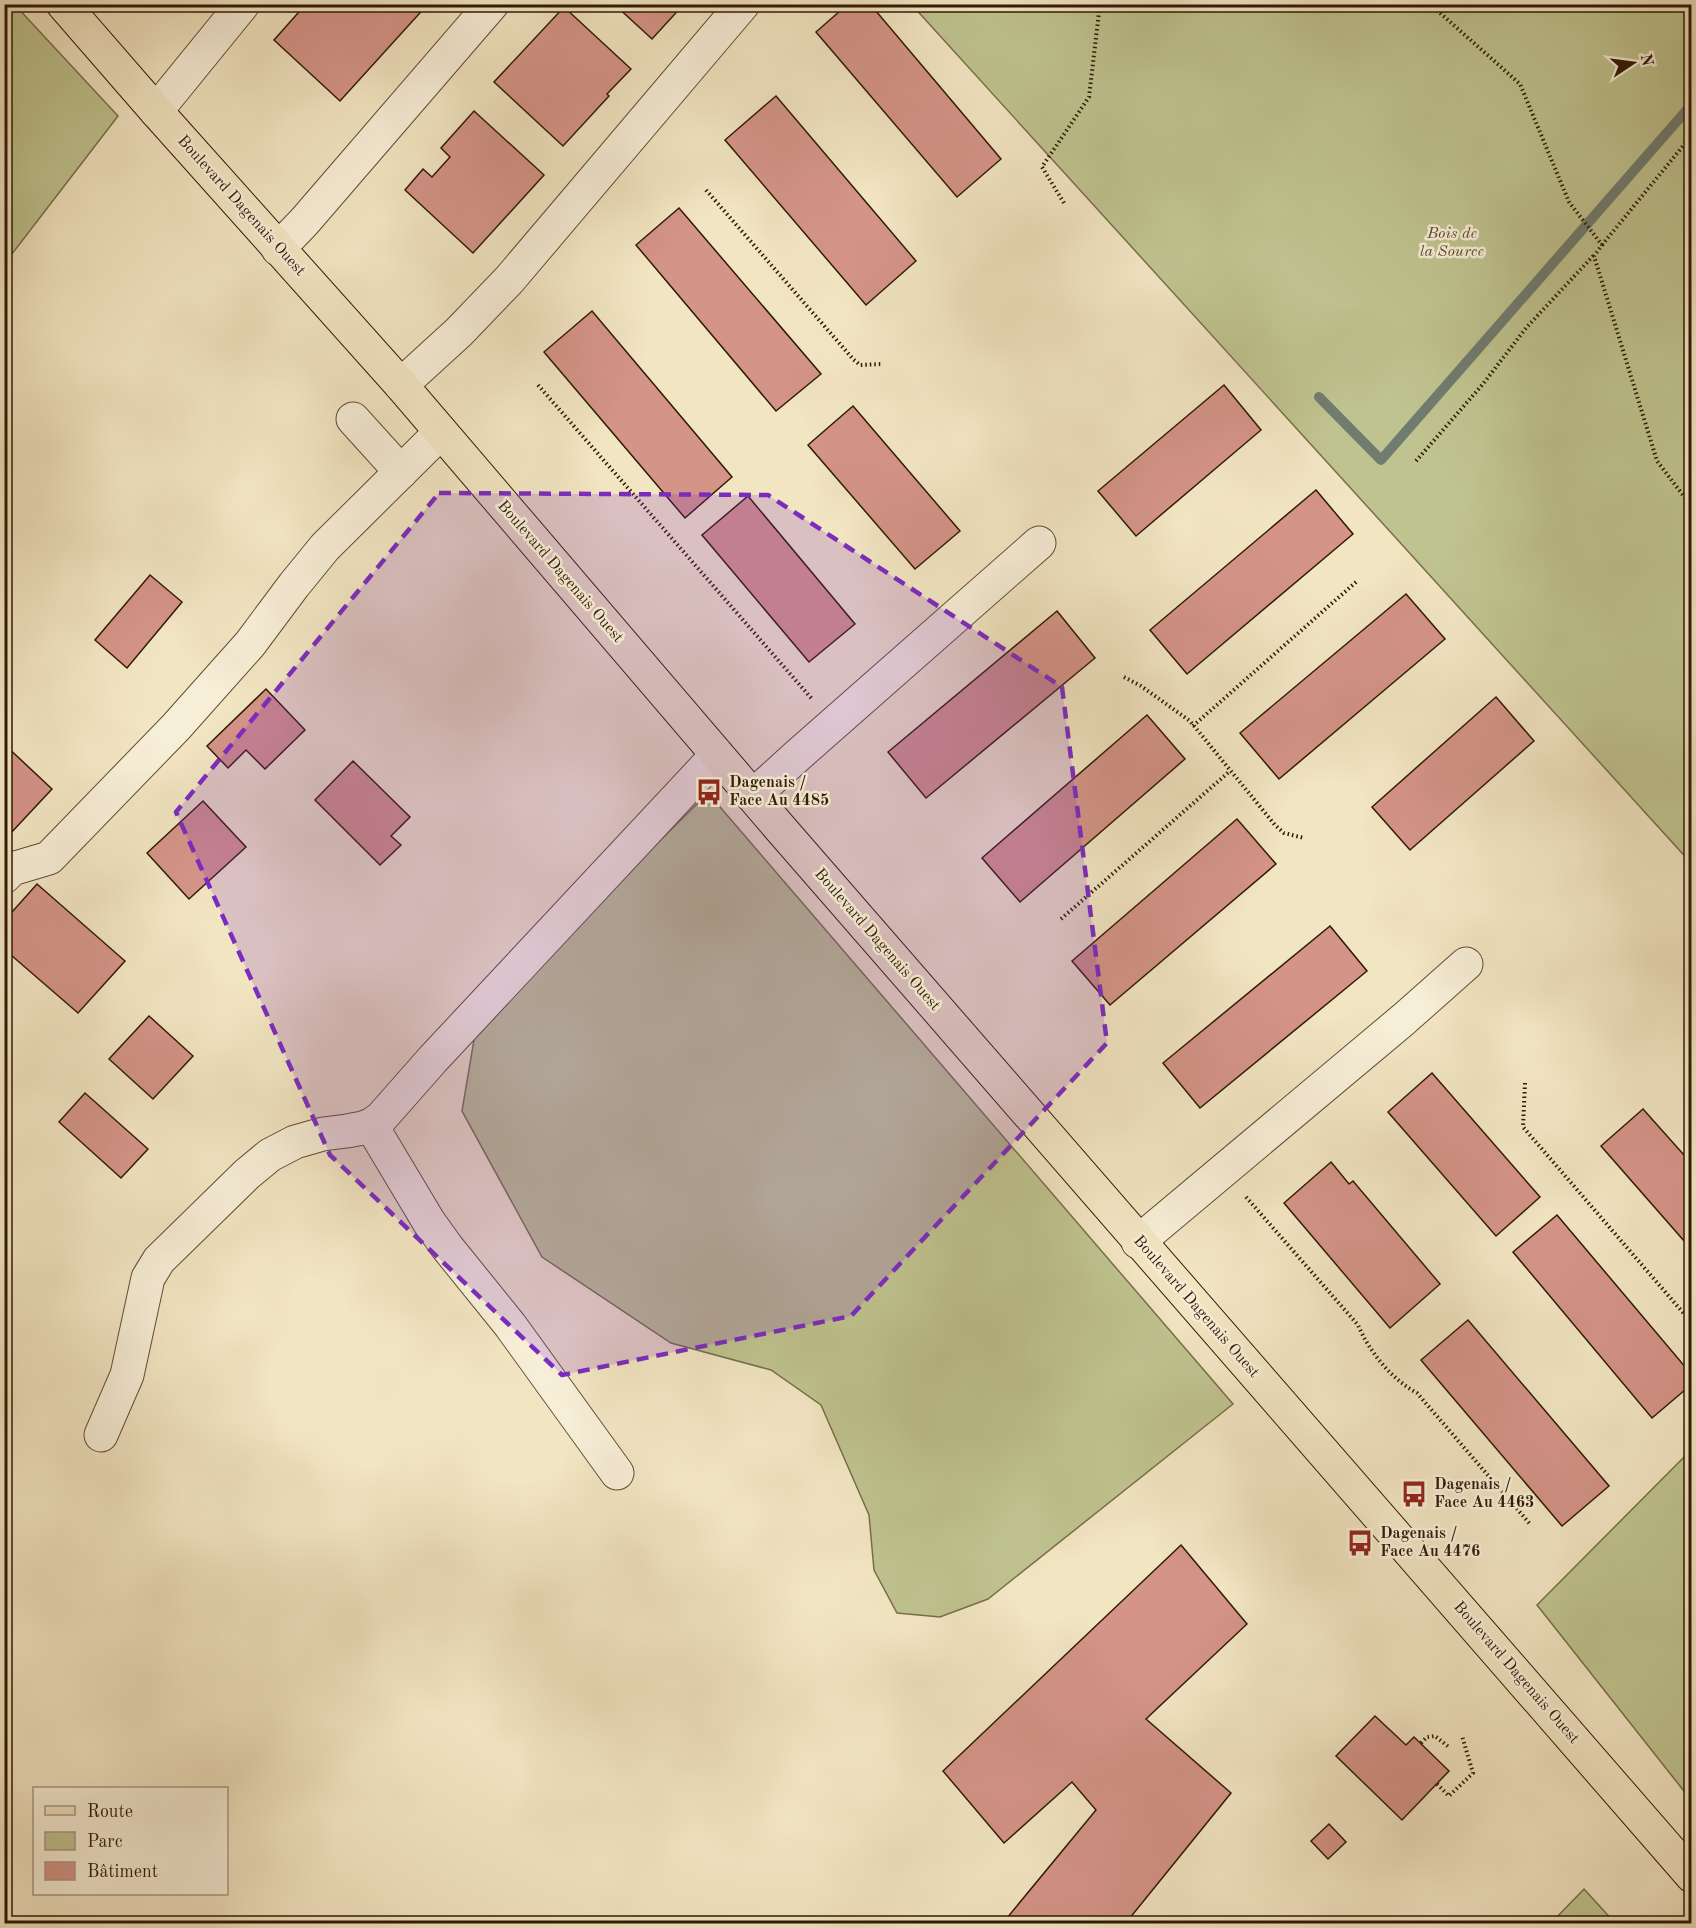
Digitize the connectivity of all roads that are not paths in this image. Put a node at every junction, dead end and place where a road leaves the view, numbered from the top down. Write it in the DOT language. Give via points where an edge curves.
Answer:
graph roads {
  1 [pos="63,4"];
  2 [pos="243,4"];
  3 [pos="492,4"];
  4 [pos="743,4"];
  5 [pos="156,111"];
  6 [pos="278,249"];
  7 [pos="401,385"];
  8 [pos="354,418"];
  9 [pos="441,432"];
  10 [pos="400,472"];
  11 [pos="1039,543"];
  12 [pos="717,755"];
  13 [pos="753,796"];
  14 [pos="4,877"];
  15 [pos="1467,964"];
  16 [pos="372,1125"];
  17 [pos="1138,1242"];
  18 [pos="101,1435"];
  19 [pos="617,1473"];
  20 [pos="1692,1876"];
  1 -- 5 [label="main road, Boulevard Dagenais Ouest"];
  2 -- 5 [label="lane"];
  3 -- 6 [label="lane"];
  4 -- 7 [label="lane" via="509,280"];
  5 -- 6 [label="main road, Boulevard Dagenais Ouest"];
  6 -- 7 [label="main road, Boulevard Dagenais Ouest"];
  7 -- 9 [label="main road, Boulevard Dagenais Ouest"];
  8 -- 10 [label="lane"];
  9 -- 10 [label="lane"];
  9 -- 12 [label="main road, Boulevard Dagenais Ouest"];
  10 -- 14 [label="lane" via="325,547 250,644 176,727 49,858 12,869"];
  11 -- 13 [label="lane"];
  12 -- 13 [label="main road, Boulevard Dagenais Ouest"];
  12 -- 16 [label="lane"];
  13 -- 17 [label="main road, Boulevard Dagenais Ouest"];
  15 -- 17 [label="lane"];
  16 -- 18 [label="lane" via="304,1139 270,1155 159,1260 147,1278 127,1375"];
  16 -- 19 [label="lane" via="429,1222 510,1325"];
  17 -- 20 [label="main road, Boulevard Dagenais Ouest"];
}
